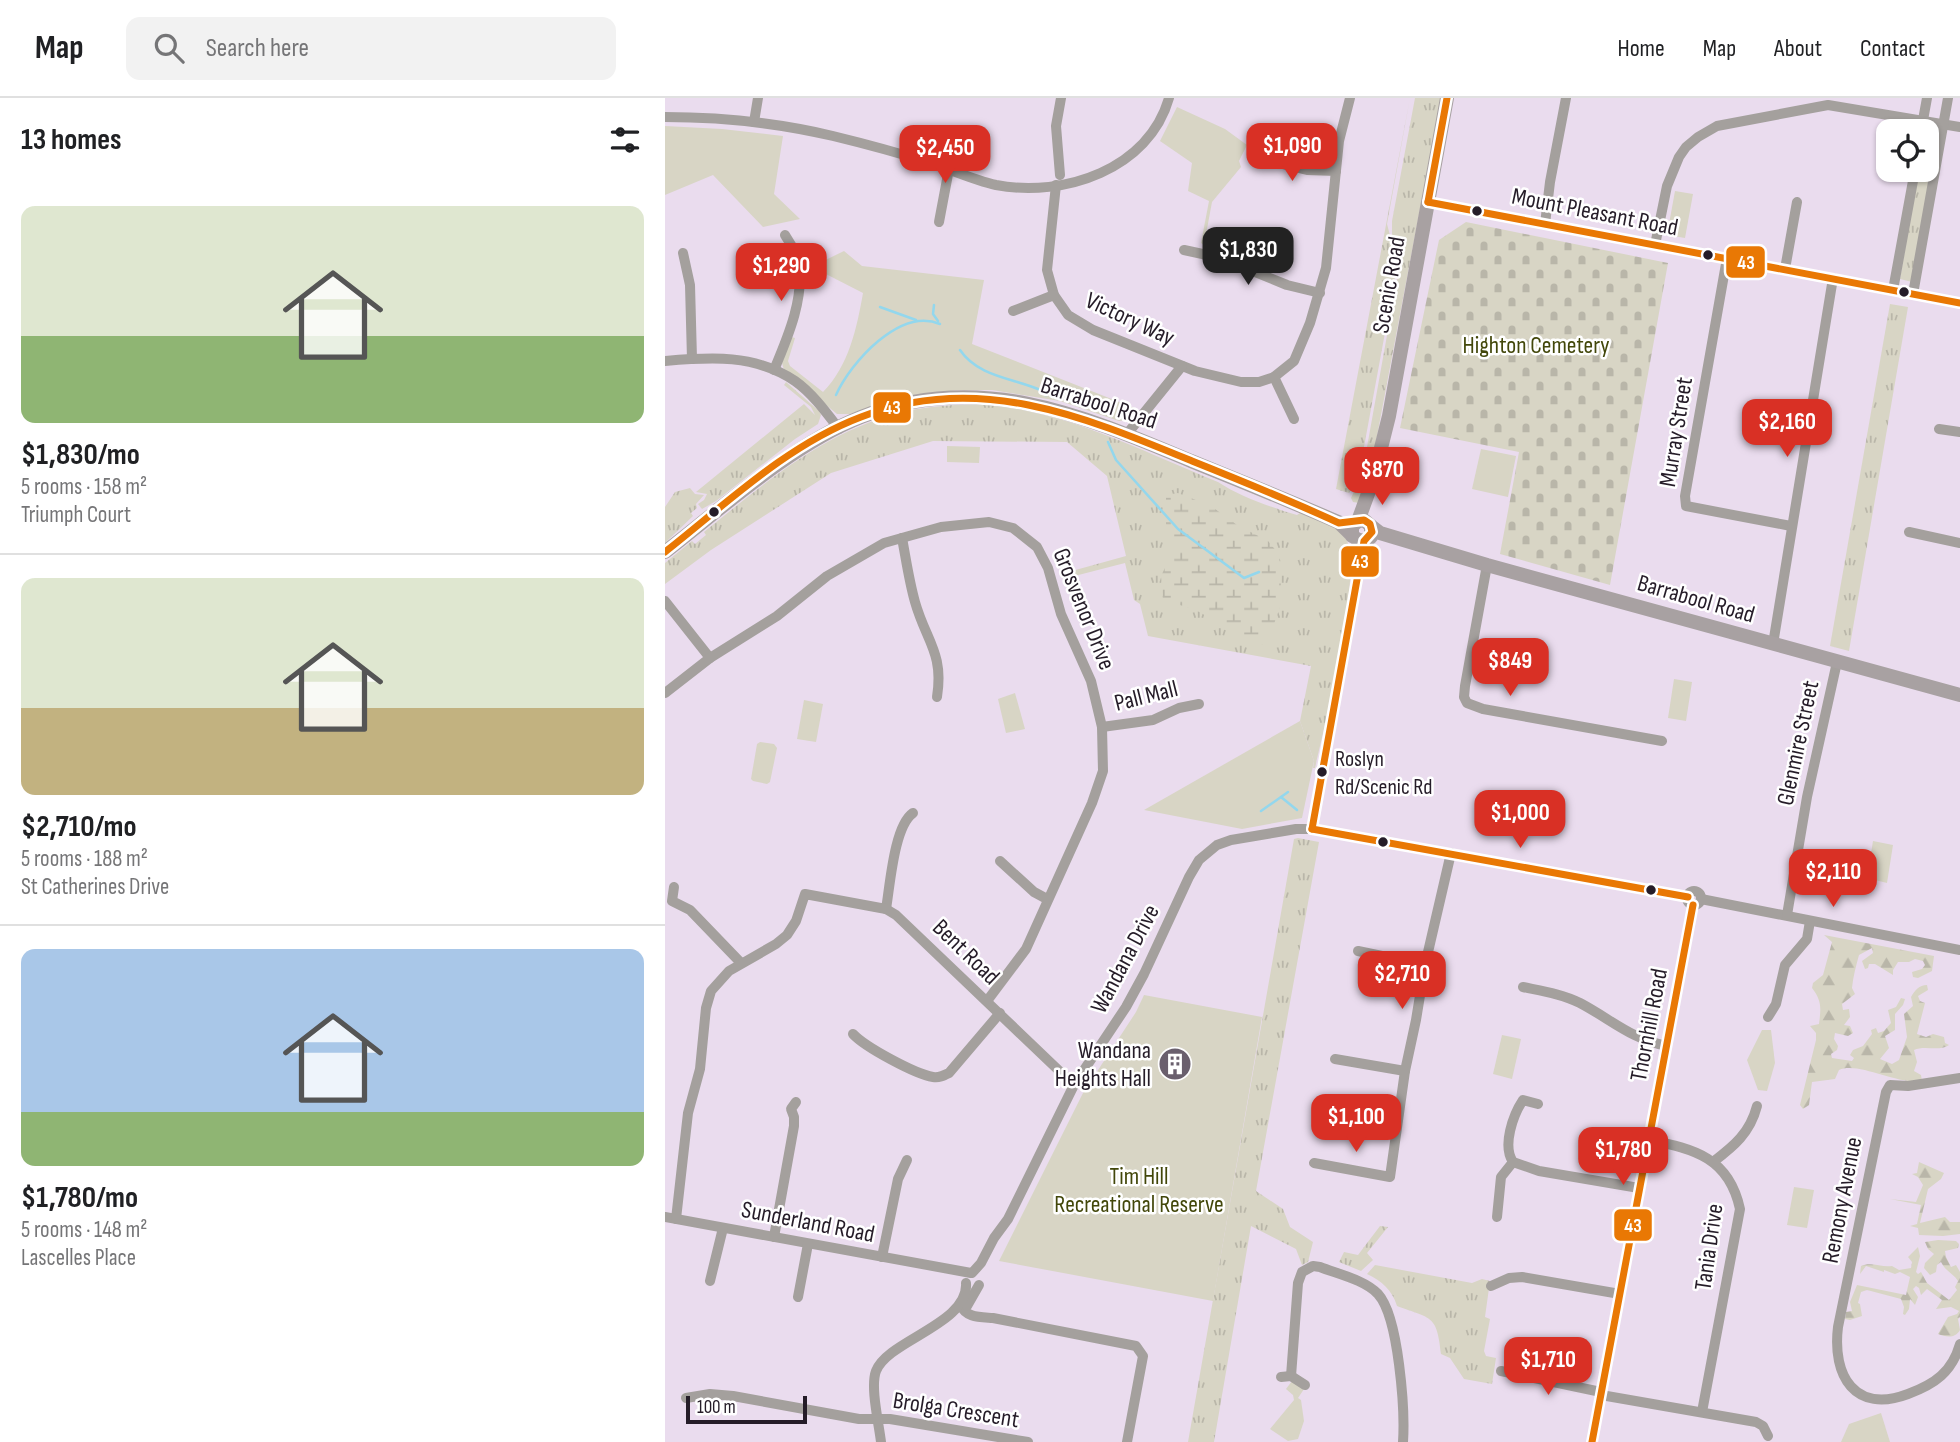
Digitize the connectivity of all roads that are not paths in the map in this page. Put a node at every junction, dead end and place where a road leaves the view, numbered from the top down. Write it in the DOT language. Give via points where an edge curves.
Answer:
graph roads {
  1 [pos="758,98"];
  2 [pos="1061,98"];
  3 [pos="1169,98"];
  4 [pos="1350,98"];
  5 [pos="1447,98"];
  6 [pos="1566,98"];
  7 [pos="1927,98"];
  8 [pos="1948,98"];
  9 [pos="665,117"];
  10 [pos="1891,119"];
  11 [pos="1923,119"];
  12 [pos="754,122"];
  13 [pos="1939,124"];
  14 [pos="1943,124"];
  15 [pos="1960,127"];
  16 [pos="1255,157"];
  17 [pos="949,169"];
  18 [pos="1336,171"];
  19 [pos="1058,180"];
  20 [pos="1913,182"];
  21 [pos="1428,202"];
  22 [pos="1797,202"];
  23 [pos="939,222"];
  24 [pos="1545,224"];
  25 [pos="785,235"];
  26 [pos="1655,245"];
  27 [pos="1184,250"];
  28 [pos="683,253"];
  29 [pos="1727,258"];
  30 [pos="1785,269"];
  31 [pos="1833,278"];
  32 [pos="1893,290"];
  33 [pos="1320,293"];
  34 [pos="1913,294"];
  35 [pos="1054,295"];
  36 [pos="1960,303"];
  37 [pos="1013,311"];
  38 [pos="692,359"];
  39 [pos="665,361"];
  40 [pos="1182,366"];
  41 [pos="774,370"];
  42 [pos="1274,377"];
  43 [pos="1294,419"];
  44 [pos="839,429"];
  45 [pos="1939,429"];
  46 [pos="1960,432"];
  47 [pos="1127,434"];
  48 [pos="1791,526"];
  49 [pos="1361,531"];
  50 [pos="1909,532"];
  51 [pos="902,538"];
  52 [pos="1960,543"];
  53 [pos="665,552"];
  54 [pos="1487,565"];
  55 [pos="665,601"];
  56 [pos="1773,644"];
  57 [pos="710,658"];
  58 [pos="1836,662"];
  59 [pos="665,694"];
  60 [pos="1960,695"];
  61 [pos="937,696"];
  62 [pos="1199,704"];
  63 [pos="1102,727"];
  64 [pos="1662,741"];
  65 [pos="913,813"];
  66 [pos="1312,829"];
  67 [pos="1451,853"];
  68 [pos="1000,861"];
  69 [pos="674,887"];
  70 [pos="1047,899"];
  71 [pos="1694,900"];
  72 [pos="668,901"];
  73 [pos="886,909"];
  74 [pos="1787,915"];
  75 [pos="1810,921"];
  76 [pos="1960,950"];
  77 [pos="1358,951"];
  78 [pos="741,963"];
  79 [pos="1425,965"];
  80 [pos="1523,987"];
  81 [pos="987,1001"];
  82 [pos="1000,1013"];
  83 [pos="1768,1017"];
  84 [pos="853,1034"];
  85 [pos="1667,1046"];
  86 [pos="1335,1059"];
  87 [pos="1405,1071"];
  88 [pos="1960,1078"];
  89 [pos="1074,1085"];
  90 [pos="1538,1104"];
  91 [pos="789,1107"];
  92 [pos="1757,1107"];
  93 [pos="1649,1140"];
  94 [pos="907,1160"];
  95 [pos="1513,1162"];
  96 [pos="1713,1162"];
  97 [pos="1314,1163"];
  98 [pos="1639,1188"];
  99 [pos="1497,1217"];
  100 [pos="671,1218"];
  101 [pos="1008,1219"];
  102 [pos="723,1228"];
  103 [pos="774,1237"];
  104 [pos="808,1244"];
  105 [pos="882,1257"];
  106 [pos="969,1277"];
  107 [pos="710,1281"];
  108 [pos="980,1283"];
  109 [pos="1492,1286"];
  110 [pos="1620,1294"];
  111 [pos="798,1297"];
  112 [pos="963,1306"];
  113 [pos="1960,1344"];
  114 [pos="1501,1371"];
  115 [pos="1305,1385"];
  116 [pos="1601,1393"];
  117 [pos="686,1398"];
  118 [pos="1702,1412"];
  119 [pos="878,1420"];
  120 [pos="1768,1436"];
  121 [pos="881,1442"];
  122 [pos="1028,1442"];
  123 [pos="1127,1442"];
  124 [pos="1403,1442"];
  125 [pos="1592,1442"];
  1 -- 12 [label="street"];
  2 -- 19 [label="street, Victory Way" via="1056,126"];
  3 -- 19 [label="street" via="1156,129 1135,152 1103,172"];
  4 -- 18 [label="street"];
  5 -- 21 [label="main road, Scenic Road"];
  6 -- 24 [label="street"];
  7 -- 11 [label="street"];
  8 -- 14 [label="street"];
  9 -- 12 [label="street"];
  10 -- 26 [label="street" via="1828,105 1717,126 1686,147 1679,158 1667,186"];
  12 -- 17 [label="street" via="834,136"];
  13 -- 14 [label="street"];
  14 -- 15 [label="street"];
  14 -- 34 [label="street"];
  16 -- 18 [label="street" via="1307,170"];
  17 -- 19 [label="street" via="996,185 1016,187"];
  17 -- 23 [label="street"];
  18 -- 33 [label="street"];
  19 -- 35 [label="street, Victory Way" via="1046,264"];
  20 -- 32 [label="street"];
  21 -- 24 [label="street, Mount Pleasant Road"];
  21 -- 49 [label="main road, Scenic Road" via="1389,416"];
  22 -- 30 [label="street"];
  24 -- 26 [label="street, Mount Pleasant Road"];
  25 -- 41 [label="street" via="798,258 798,289 796,312"];
  26 -- 29 [label="street, Mount Pleasant Road"];
  27 -- 33 [label="street" via="1221,258"];
  28 -- 38 [label="street" via="690,285"];
  29 -- 30 [label="street, Mount Pleasant Road"];
  29 -- 48 [label="street, Murray Street" via="1686,506"];
  30 -- 31 [label="street, Mount Pleasant Road"];
  31 -- 32 [label="street, Mount Pleasant Road"];
  31 -- 48 [label="street"];
  32 -- 34 [label="street, Mount Pleasant Road"];
  33 -- 42 [label="street" via="1300,351"];
  34 -- 36 [label="street, Mount Pleasant Road"];
  35 -- 37 [label="street"];
  35 -- 40 [label="street, Victory Way" via="1078,323"];
  38 -- 39 [label="street"];
  38 -- 41 [label="street" via="735,358"];
  40 -- 42 [label="street, Victory Way" via="1241,382"];
  40 -- 47 [label="street, Victory Way"];
  41 -- 44 [label="street" via="796,382"];
  42 -- 43 [label="street"];
  44 -- 47 [label="main road, Barrabool Road" via="860,417 918,400 971,396 1035,404"];
  44 -- 53 [label="main road, Barrabool Road" via="797,451"];
  45 -- 46 [label="street"];
  47 -- 49 [label="main road, Barrabool Road"];
  48 -- 56 [label="street"];
  49 -- 54 [label="main road, Barrabool Road"];
  49 -- 66 [label="street, Scenic Road" via="1360,566"];
  50 -- 52 [label="street"];
  51 -- 57 [label="street, Grosvenor Drive" via="846,564 777,616"];
  51 -- 61 [label="street" via="914,600 939,662"];
  51 -- 63 [label="street, Grosvenor Drive" via="941,527 989,522 1013,527 1037,547 1091,681"];
  54 -- 56 [label="main road, Barrabool Road"];
  54 -- 64 [label="street" via="1465,686 1467,703"];
  55 -- 57 [label="street"];
  56 -- 58 [label="main road, Barrabool Road"];
  57 -- 59 [label="street, Grosvenor Drive"];
  58 -- 60 [label="main road, Barrabool Road"];
  58 -- 74 [label="street, Glenmire Street"];
  62 -- 63 [label="street, Pall Mall" via="1153,720"];
  63 -- 70 [label="street, Grosvenor Drive" via="1104,757 1099,786"];
  65 -- 73 [label="street" via="900,833"];
  66 -- 67 [label="street, Wandana Drive"];
  66 -- 89 [label="street, Wandana Drive" via="1231,840 1199,860 1126,1007"];
  67 -- 71 [label="street, Wandana Drive"];
  67 -- 79 [label="street"];
  68 -- 70 [label="street"];
  69 -- 72 [label="street"];
  70 -- 81 [label="street, Grosvenor Drive" via="1025,949"];
  71 -- 74 [label="street, Wandana Drive"];
  71 -- 85 [label="street, Thornhill Road"];
  72 -- 78 [label="street" via="690,910"];
  73 -- 78 [label="street, Bent Road" via="805,894 787,935"];
  73 -- 81 [label="street, Bent Road"];
  74 -- 75 [label="street, Wandana Drive"];
  75 -- 76 [label="street, Wandana Drive"];
  75 -- 83 [label="street" via="1807,939 1785,965 1776,1004"];
  77 -- 79 [label="street"];
  78 -- 100 [label="street" via="715,985 706,1008 703,1052"];
  79 -- 87 [label="street"];
  80 -- 85 [label="street" via="1563,996 1633,1037"];
  81 -- 82 [label="street, Bent Road"];
  82 -- 84 [label="street" via="943,1076 928,1075 870,1049"];
  82 -- 89 [label="street, Bent Road"];
  85 -- 93 [label="street, Thornhill Road"];
  86 -- 87 [label="street"];
  87 -- 97 [label="street" via="1390,1177"];
  88 -- 113 [label="street, Remony Avenue" via="1890,1085 1883,1098 1836,1352 1841,1372 1855,1390 1885,1400 1923,1388 1944,1374"];
  89 -- 101 [label="street, Wandana Drive"];
  90 -- 95 [label="street" via="1520,1099 1510,1133"];
  91 -- 103 [label="street" via="794,1126"];
  92 -- 96 [label="street" via="1744,1137"];
  93 -- 96 [label="street, Tania Drive" via="1682,1146"];
  93 -- 98 [label="street, Thornhill Road"];
  94 -- 105 [label="street" via="898,1179"];
  95 -- 98 [label="street"];
  95 -- 99 [label="street" via="1501,1180"];
  96 -- 118 [label="street, Tania Drive" via="1731,1182 1740,1209"];
  98 -- 110 [label="street, Thornhill Road"];
  100 -- 102 [label="street, Sunderland Road"];
  101 -- 106 [label="street, Wandana Drive"];
  101 -- 108 [label="street, Wandana Drive"];
  102 -- 103 [label="street, Sunderland Road"];
  102 -- 107 [label="street"];
  103 -- 104 [label="street, Sunderland Road"];
  104 -- 105 [label="street, Sunderland Road"];
  104 -- 111 [label="street"];
  105 -- 106 [label="street, Sunderland Road"];
  106 -- 108 [label="street" via="978,1274"];
  106 -- 112 [label="street, Wandana Drive"];
  108 -- 112 [label="street, Wandana Drive"];
  109 -- 110 [label="street" via="1522,1277"];
  110 -- 116 [label="street, Thornhill Road"];
  112 -- 119 [label="street, Wandana Drive" via="887,1357 877,1369"];
  112 -- 123 [label="street" via="972,1316 1136,1346 1143,1356"];
  114 -- 116 [label="street"];
  115 -- 124 [label="street" via="1286,1377 1298,1283 1302,1272 1313,1266 1365,1284 1387,1307 1402,1383"];
  116 -- 118 [label="street"];
  116 -- 125 [label="street, Thornhill Road"];
  117 -- 119 [label="street, Brolga Crescent" via="733,1396"];
  118 -- 120 [label="street" via="1756,1422"];
  119 -- 121 [label="street, Wandana Drive"];
  119 -- 122 [label="street, Brolga Crescent"];
}
